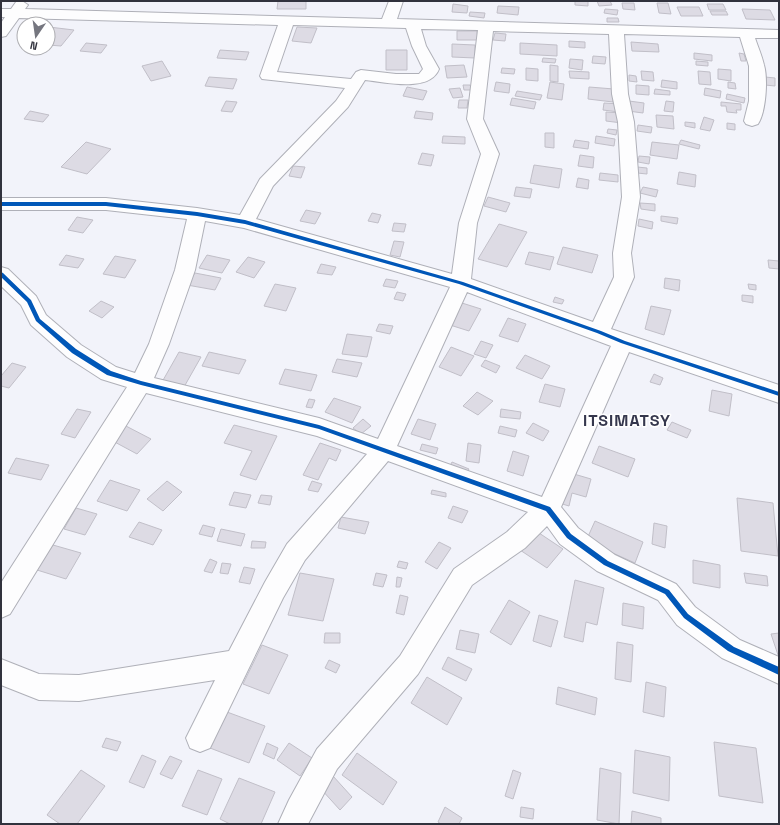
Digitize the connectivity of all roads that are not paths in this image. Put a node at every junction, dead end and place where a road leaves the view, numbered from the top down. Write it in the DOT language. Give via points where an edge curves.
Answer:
graph roads {
  1 [pos="24,1"];
  2 [pos="396,1"];
  3 [pos="1,13"];
  4 [pos="16,14"];
  5 [pos="287,20"];
  6 [pos="388,23"];
  7 [pos="412,24"];
  8 [pos="486,26"];
  9 [pos="616,29"];
  10 [pos="1,33"];
  11 [pos="746,33"];
  12 [pos="779,34"];
  13 [pos="355,84"];
  14 [pos="752,121"];
  15 [pos="1,204"];
  16 [pos="197,214"];
  17 [pos="245,222"];
  18 [pos="1,274"];
  19 [pos="462,283"];
  20 [pos="599,332"];
  21 [pos="623,342"];
  22 [pos="140,383"];
  23 [pos="779,394"];
  24 [pos="384,450"];
  25 [pos="548,509"];
  26 [pos="1,606"];
  27 [pos="238,663"];
  28 [pos="779,671"];
  29 [pos="1,672"];
  30 [pos="200,738"];
  31 [pos="293,824"];
  1 -- 4 [label="street"];
  2 -- 6 [label="street"];
  3 -- 4 [label="street"];
  4 -- 5 [label="street"];
  4 -- 10 [label="street"];
  5 -- 6 [label="street"];
  5 -- 13 [label="street" via="268,76"];
  6 -- 7 [label="street"];
  7 -- 8 [label="street"];
  7 -- 13 [label="street" via="419,46 431,69 428,75 409,79 361,75"];
  8 -- 9 [label="street"];
  8 -- 19 [label="street" via="475,119 488,144 490,154 468,223"];
  9 -- 11 [label="street"];
  9 -- 20 [label="street" via="631,197 622,253 624,277"];
  11 -- 12 [label="street"];
  11 -- 14 [label="street" via="757,66 757,100"];
  13 -- 17 [label="street" via="342,104 266,183"];
  15 -- 16 [label="street" via="106,204"];
  16 -- 17 [label="street"];
  16 -- 22 [label="street" via="185,270 159,344"];
  17 -- 19 [label="street"];
  18 -- 22 [label="street" via="28,301 38,320 74,351 109,373"];
  19 -- 20 [label="street"];
  19 -- 24 [label="street"];
  20 -- 21 [label="street"];
  21 -- 23 [label="street"];
  21 -- 25 [label="street" via="558,492"];
  22 -- 24 [label="street" via="320,427"];
  22 -- 26 [label="street"];
  24 -- 25 [label="street"];
  24 -- 27 [label="street" via="296,552"];
  25 -- 28 [label="street" via="569,536 606,563 667,592 686,616 731,649"];
  25 -- 31 [label="street" via="516,540 463,577 409,665 327,759"];
  27 -- 29 [label="street" via="79,688 39,687"];
  27 -- 30 [label="street"];
}
